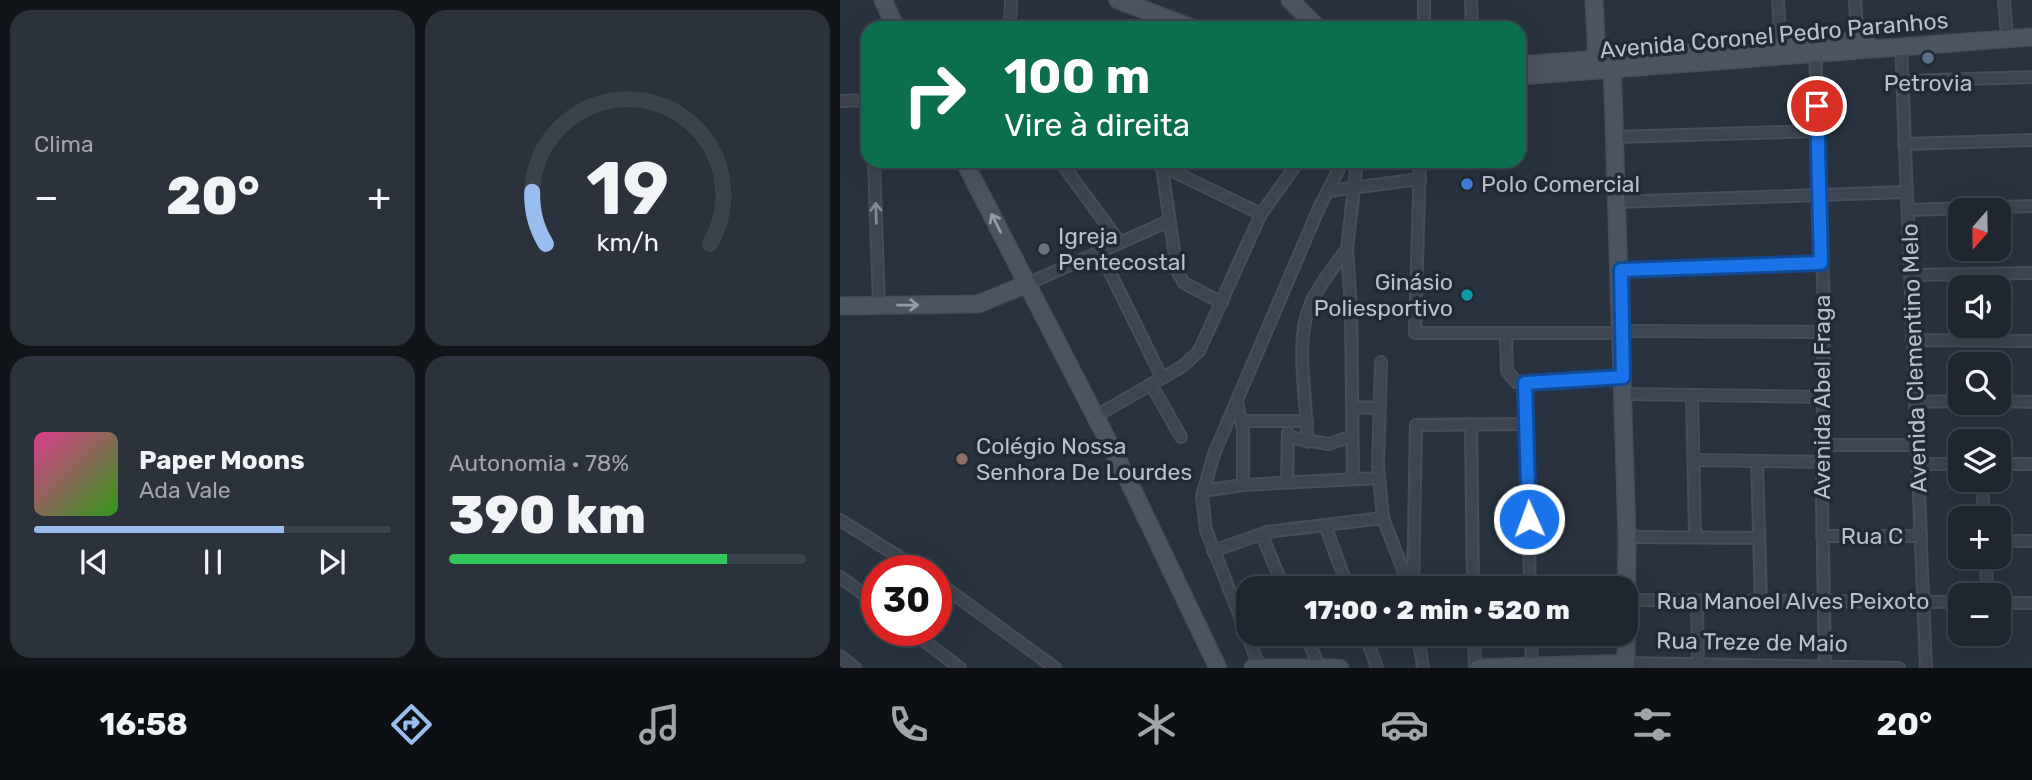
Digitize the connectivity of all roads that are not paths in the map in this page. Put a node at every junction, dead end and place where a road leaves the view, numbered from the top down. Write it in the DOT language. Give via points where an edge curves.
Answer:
graph roads {
  1 [pos="883,0"];
  2 [pos="1011,0"];
  3 [pos="1118,0"];
  4 [pos="1290,0"];
  5 [pos="1424,0"];
  6 [pos="1471,0"];
  7 [pos="1594,0"];
  8 [pos="1779,0"];
  9 [pos="1855,0"];
  10 [pos="2004,0"];
  11 [pos="1136,2"];
  12 [pos="893,21"];
  13 [pos="1010,21"];
  14 [pos="1177,21"];
  15 [pos="1311,21"];
  16 [pos="1424,21"];
  17 [pos="1472,21"];
  18 [pos="2032,28"];
  19 [pos="2006,34"];
  20 [pos="2032,37"];
  21 [pos="1899,44"];
  22 [pos="1858,46"];
  23 [pos="1815,50"];
  24 [pos="1781,52"];
  25 [pos="1608,63"];
  26 [pos="1526,66"];
  27 [pos="1548,69"];
  28 [pos="1526,74"];
  29 [pos="2032,77"];
  30 [pos="1902,81"];
  31 [pos="861,100"];
  32 [pos="840,101"];
  33 [pos="1818,131"];
  34 [pos="1615,137"];
  35 [pos="2032,140"];
  36 [pos="1904,144"];
  37 [pos="874,168"];
  38 [pos="968,168"];
  39 [pos="1065,168"];
  40 [pos="1162,168"];
  41 [pos="1169,168"];
  42 [pos="1294,168"];
  43 [pos="1340,168"];
  44 [pos="1357,168"];
  45 [pos="1420,168"];
  46 [pos="1420,179"];
  47 [pos="1356,187"];
  48 [pos="1328,191"];
  49 [pos="1906,192"];
  50 [pos="1821,196"];
  51 [pos="1618,202"];
  52 [pos="2032,206"];
  53 [pos="1908,210"];
  54 [pos="1261,214"];
  55 [pos="1169,222"];
  56 [pos="1120,243"];
  57 [pos="1347,249"];
  58 [pos="1100,251"];
  59 [pos="1821,263"];
  60 [pos="1621,270"];
  61 [pos="2032,273"];
  62 [pos="1910,275"];
  63 [pos="1027,284"];
  64 [pos="1222,303"];
  65 [pos="840,306"];
  66 [pos="879,306"];
  67 [pos="1615,332"];
  68 [pos="1824,332"];
  69 [pos="1506,333"];
  70 [pos="1912,340"];
  71 [pos="2032,341"];
  72 [pos="1381,362"];
  73 [pos="1623,377"];
  74 [pos="1162,378"];
  75 [pos="1525,383"];
  76 [pos="1151,384"];
  77 [pos="1623,394"];
  78 [pos="1692,395"];
  79 [pos="1823,397"];
  80 [pos="1948,401"];
  81 [pos="2011,401"];
  82 [pos="1915,402"];
  83 [pos="2032,402"];
  84 [pos="1237,403"];
  85 [pos="1353,407"];
  86 [pos="1380,408"];
  87 [pos="1096,416"];
  88 [pos="1242,421"];
  89 [pos="1288,421"];
  90 [pos="1307,421"];
  91 [pos="1471,424"];
  92 [pos="1526,424"];
  93 [pos="1181,436"];
  94 [pos="1352,436"];
  95 [pos="1288,437"];
  96 [pos="1307,442"];
  97 [pos="1917,444"];
  98 [pos="1824,445"];
  99 [pos="1694,460"];
  100 [pos="1757,462"];
  101 [pos="1822,462"];
  102 [pos="1918,464"];
  103 [pos="1948,464"];
  104 [pos="2011,464"];
  105 [pos="2032,464"];
  106 [pos="1379,478"];
  107 [pos="1353,479"];
  108 [pos="1287,482"];
  109 [pos="1243,485"];
  110 [pos="1203,491"];
  111 [pos="1383,518"];
  112 [pos="840,520"];
  113 [pos="1325,526"];
  114 [pos="1267,532"];
  115 [pos="1822,536"];
  116 [pos="1921,536"];
  117 [pos="1627,537"];
  118 [pos="1695,537"];
  119 [pos="1759,538"];
  120 [pos="2011,541"];
  121 [pos="2032,541"];
  122 [pos="1213,551"];
  123 [pos="897,555"];
  124 [pos="1279,576"];
  125 [pos="1344,576"];
  126 [pos="1407,576"];
  127 [pos="1412,576"];
  128 [pos="1473,576"];
  129 [pos="1530,576"];
  130 [pos="1627,576"];
  131 [pos="840,578"];
  132 [pos="861,593"];
  133 [pos="952,593"];
  134 [pos="1638,600"];
  135 [pos="1697,601"];
  136 [pos="1761,602"];
  137 [pos="1823,602"];
  138 [pos="1925,602"];
  139 [pos="1948,602"];
  140 [pos="2011,603"];
  141 [pos="2032,603"];
  142 [pos="931,646"];
  143 [pos="1310,646"];
  144 [pos="1369,646"];
  145 [pos="1420,646"];
  146 [pos="1475,646"];
  147 [pos="1531,646"];
  148 [pos="1626,646"];
  149 [pos="840,656"];
  150 [pos="1626,663"];
  151 [pos="1698,665"];
  152 [pos="1825,666"];
  153 [pos="1532,667"];
  154 [pos="855,668"];
  155 [pos="960,668"];
  156 [pos="1055,668"];
  157 [pos="1218,668"];
  158 [pos="1253,668"];
  159 [pos="1260,668"];
  160 [pos="1320,668"];
  161 [pos="1340,668"];
  162 [pos="1377,668"];
  163 [pos="1423,668"];
  164 [pos="1476,668"];
  165 [pos="1499,668"];
  166 [pos="1899,668"];
  167 [pos="1926,668"];
  1 -- 12 [label="street"];
  2 -- 13 [label="street"];
  3 -- 11 [label="street"];
  4 -- 15 [label="street"];
  5 -- 16 [label="street"];
  6 -- 17 [label="street"];
  7 -- 25 [label="street"];
  8 -- 24 [label="street"];
  9 -- 22 [label="street"];
  10 -- 19 [label="street"];
  11 -- 14 [label="street"];
  18 -- 19 [label="street, Avenida Coronel Pedro Paranhos"];
  19 -- 20 [label="street, Avenida Coronel Pedro Paranhos"];
  19 -- 21 [label="street, Avenida Coronel Pedro Paranhos"];
  21 -- 22 [label="street, Avenida Coronel Pedro Paranhos"];
  21 -- 30 [label="street, Avenida Clementino Melo"];
  22 -- 23 [label="street, Avenida Coronel Pedro Paranhos"];
  23 -- 24 [label="street, Avenida Coronel Pedro Paranhos"];
  23 -- 33 [label="street, Avenida Abel Fraga"];
  24 -- 25 [label="street, Avenida Coronel Pedro Paranhos"];
  25 -- 27 [label="street, Avenida Coronel Pedro Paranhos"];
  25 -- 34 [label="street"];
  26 -- 27 [label="street, Avenida Coronel Pedro Paranhos"];
  27 -- 28 [label="street, Avenida Coronel Pedro Paranhos"];
  29 -- 30 [label="street"];
  30 -- 36 [label="street, Avenida Clementino Melo"];
  31 -- 32 [label="street"];
  33 -- 34 [label="street"];
  33 -- 50 [label="street, Avenida Abel Fraga"];
  34 -- 51 [label="street"];
  35 -- 36 [label="street"];
  36 -- 49 [label="street, Avenida Clementino Melo"];
  66 -- 37 [label="street, one-way"];
  63 -- 38 [label="street, one-way"];
  39 -- 56 [label="street"];
  40 -- 55 [label="street"];
  41 -- 54 [label="street"];
  42 -- 54 [label="street"];
  43 -- 48 [label="street"];
  44 -- 47 [label="street"];
  45 -- 46 [label="street"];
  46 -- 47 [label="street"];
  46 -- 69 [label="street" via="1415,333"];
  47 -- 48 [label="street"];
  47 -- 57 [label="street"];
  48 -- 84 [label="street"];
  49 -- 50 [label="street"];
  49 -- 53 [label="street, Avenida Clementino Melo"];
  50 -- 51 [label="street"];
  50 -- 59 [label="street, Avenida Abel Fraga"];
  51 -- 60 [label="street"];
  52 -- 53 [label="street"];
  53 -- 62 [label="street, Avenida Clementino Melo"];
  54 -- 64 [label="street"];
  55 -- 56 [label="street"];
  55 -- 64 [label="street" via="1180,278"];
  56 -- 58 [label="street"];
  57 -- 85 [label="street"];
  57 -- 90 [label="street" via="1307,313 1302,371"];
  58 -- 63 [label="street"];
  58 -- 74 [label="street"];
  59 -- 60 [label="street"];
  59 -- 68 [label="street, Avenida Abel Fraga"];
  60 -- 67 [label="street"];
  61 -- 62 [label="street"];
  62 -- 70 [label="street, Avenida Clementino Melo"];
  66 -- 63 [label="street, one-way" via="978,304"];
  63 -- 87 [label="street"];
  64 -- 74 [label="street" via="1205,342 1183,366"];
  65 -- 66 [label="street"];
  67 -- 68 [label="street"];
  67 -- 69 [label="street"];
  67 -- 73 [label="street"];
  68 -- 79 [label="street, Avenida Abel Fraga"];
  69 -- 75 [label="street" via="1509,377"];
  70 -- 71 [label="street"];
  70 -- 82 [label="street, Avenida Clementino Melo"];
  72 -- 86 [label="street"];
  73 -- 75 [label="street"];
  73 -- 77 [label="street"];
  74 -- 76 [label="street"];
  75 -- 92 [label="street"];
  76 -- 87 [label="street"];
  76 -- 93 [label="street"];
  77 -- 78 [label="street"];
  77 -- 117 [label="street"];
  78 -- 79 [label="street"];
  78 -- 99 [label="street"];
  79 -- 98 [label="street, Avenida Abel Fraga"];
  80 -- 82 [label="street"];
  81 -- 83 [label="street"];
  82 -- 97 [label="street, Avenida Clementino Melo"];
  84 -- 88 [label="street"];
  84 -- 110 [label="street"];
  85 -- 86 [label="street"];
  85 -- 94 [label="street"];
  86 -- 106 [label="street"];
  87 -- 157 [label="street"];
  88 -- 89 [label="street"];
  88 -- 109 [label="street"];
  89 -- 90 [label="street"];
  89 -- 95 [label="street"];
  90 -- 96 [label="street"];
  91 -- 92 [label="street"];
  91 -- 127 [label="street" via="1416,425"];
  91 -- 128 [label="street"];
  92 -- 129 [label="street"];
  94 -- 96 [label="street" via="1329,444"];
  94 -- 107 [label="street"];
  95 -- 96 [label="street"];
  95 -- 108 [label="street"];
  97 -- 98 [label="street"];
  97 -- 102 [label="street, Avenida Clementino Melo"];
  98 -- 101 [label="street, Avenida Abel Fraga"];
  99 -- 100 [label="street"];
  99 -- 118 [label="street"];
  100 -- 101 [label="street"];
  100 -- 119 [label="street"];
  101 -- 115 [label="street, Avenida Abel Fraga"];
  102 -- 103 [label="street"];
  102 -- 116 [label="street, Avenida Clementino Melo"];
  104 -- 105 [label="street"];
  106 -- 107 [label="street"];
  106 -- 111 [label="street"];
  107 -- 108 [label="street"];
  108 -- 109 [label="street"];
  109 -- 110 [label="street"];
  110 -- 122 [label="street" via="1204,522"];
  111 -- 113 [label="street"];
  111 -- 126 [label="street"];
  112 -- 123 [label="street"];
  113 -- 114 [label="street"];
  113 -- 125 [label="street"];
  114 -- 122 [label="street"];
  114 -- 124 [label="street" via="1264,538"];
  115 -- 116 [label="street, Rua C"];
  115 -- 137 [label="street, Avenida Abel Fraga"];
  116 -- 138 [label="street, Avenida Clementino Melo"];
  117 -- 118 [label="street"];
  117 -- 130 [label="street"];
  118 -- 119 [label="street"];
  119 -- 136 [label="street"];
  120 -- 121 [label="street"];
  122 -- 159 [label="street"];
  131 -- 132 [label="street"];
  133 -- 156 [label="street"];
  134 -- 135 [label="street, Rua Manoel Alves Peixoto"];
  135 -- 136 [label="street, Rua Manoel Alves Peixoto"];
  135 -- 151 [label="street"];
  136 -- 137 [label="street, Rua Manoel Alves Peixoto"];
  137 -- 138 [label="street, Rua Manoel Alves Peixoto"];
  137 -- 152 [label="street, Avenida Abel Fraga"];
  138 -- 139 [label="street, Rua Manoel Alves Peixoto"];
  138 -- 167 [label="street, Avenida Clementino Melo"];
  140 -- 141 [label="street"];
  142 -- 155 [label="street"];
  143 -- 160 [label="street"];
  144 -- 162 [label="street"];
  145 -- 163 [label="street"];
  146 -- 164 [label="street"];
  147 -- 153 [label="street"];
  148 -- 150 [label="street"];
  149 -- 154 [label="street"];
  150 -- 151 [label="street, Rua Treze de Maio"];
  150 -- 153 [label="street, Rua Treze de Maio"];
  151 -- 152 [label="street, Rua Treze de Maio"];
  152 -- 166 [label="street, Rua Treze de Maio"];
  153 -- 165 [label="street, Rua Treze de Maio"];
  158 -- 159 [label="street"];
  159 -- 160 [label="street"];
  160 -- 161 [label="street"];
  164 -- 165 [label="street, Rua Treze de Maio"];
}
